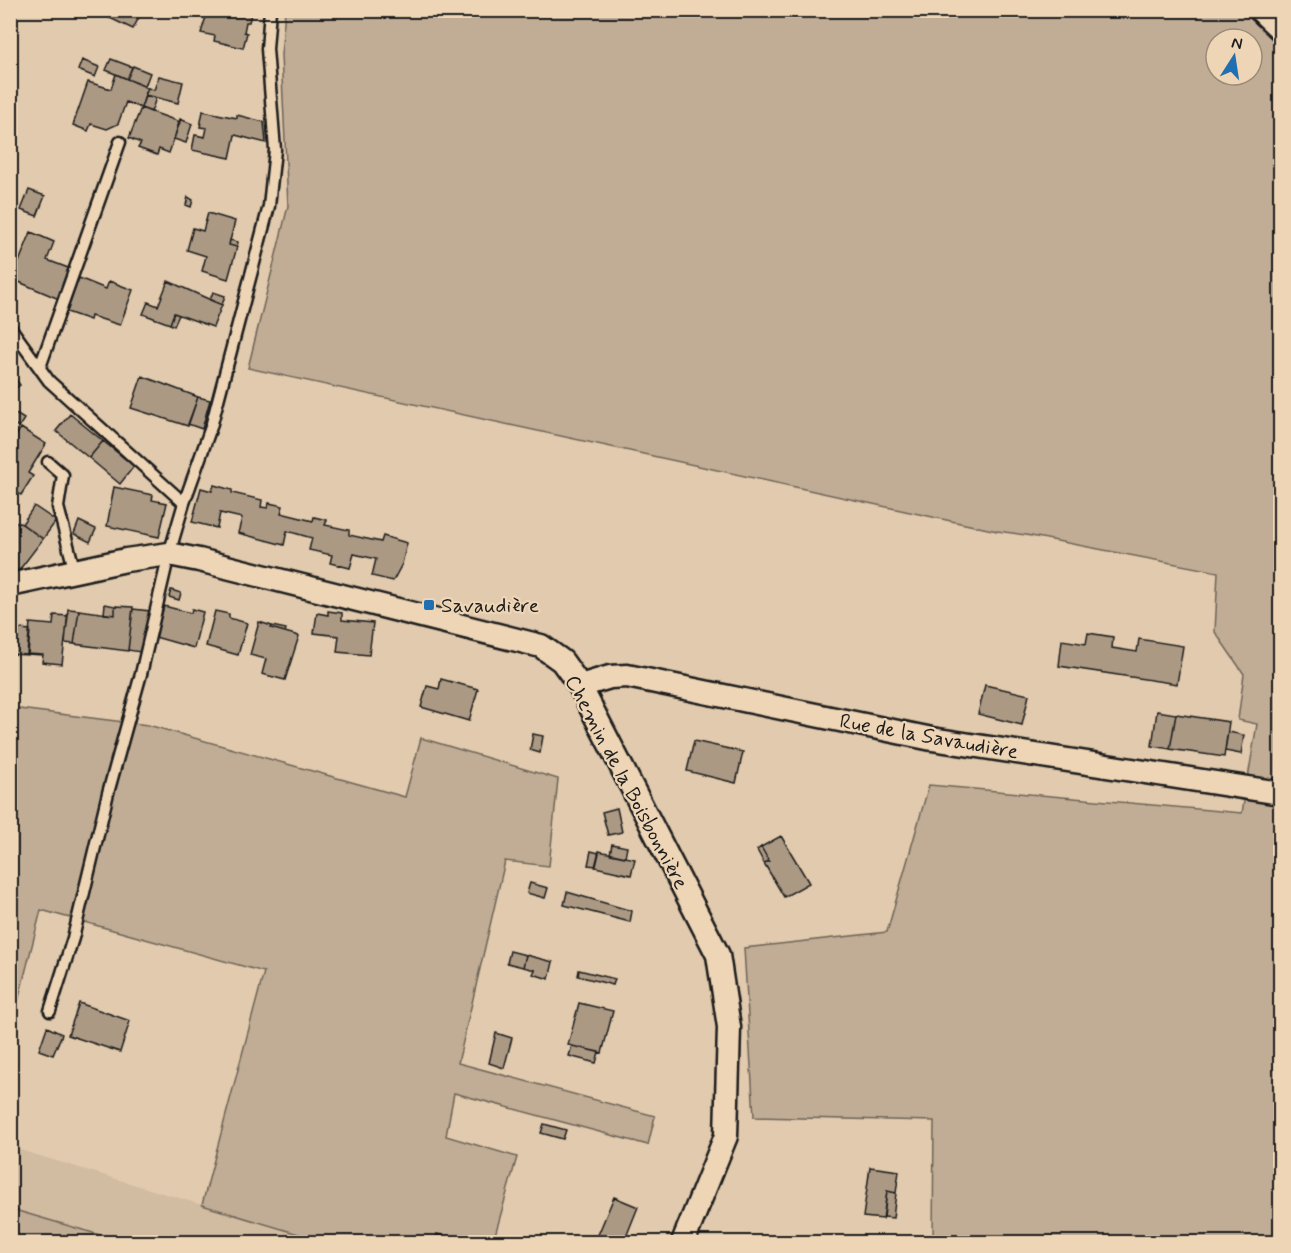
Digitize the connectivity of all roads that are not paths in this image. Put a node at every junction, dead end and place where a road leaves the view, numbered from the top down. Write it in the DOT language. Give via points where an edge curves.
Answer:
graph roads {
  1 [pos="270,10"];
  2 [pos="1260,10"];
  3 [pos="1281,29"];
  4 [pos="120,142"];
  5 [pos="10,327"];
  6 [pos="40,367"];
  7 [pos="48,462"];
  8 [pos="184,503"];
  9 [pos="169,554"];
  10 [pos="75,572"];
  11 [pos="10,585"];
  12 [pos="580,686"];
  13 [pos="1281,793"];
  14 [pos="50,1011"];
  15 [pos="683,1242"];
  1 -- 8 [label="lane" via="267,49 275,150 269,206 211,426"];
  2 -- 3 [label="street"];
  4 -- 6 [label="lane"];
  5 -- 6 [label="lane"];
  6 -- 8 [label="lane" via="49,381"];
  7 -- 10 [label="lane" via="63,475 58,507"];
  8 -- 9 [label="lane"];
  9 -- 10 [label="street, Chemin de la Boisbonnière"];
  9 -- 12 [label="street, Chemin de la Boisbonnière" via="542,646 562,661"];
  9 -- 14 [label="lane" via="73,939"];
  10 -- 11 [label="street, Chemin de la Boisbonnière"];
  12 -- 13 [label="street, Rue de la Savaudière" via="627,676 932,739"];
  12 -- 15 [label="street, Chemin de la Boisbonnière" via="718,954 729,1026 726,1136"];
}
